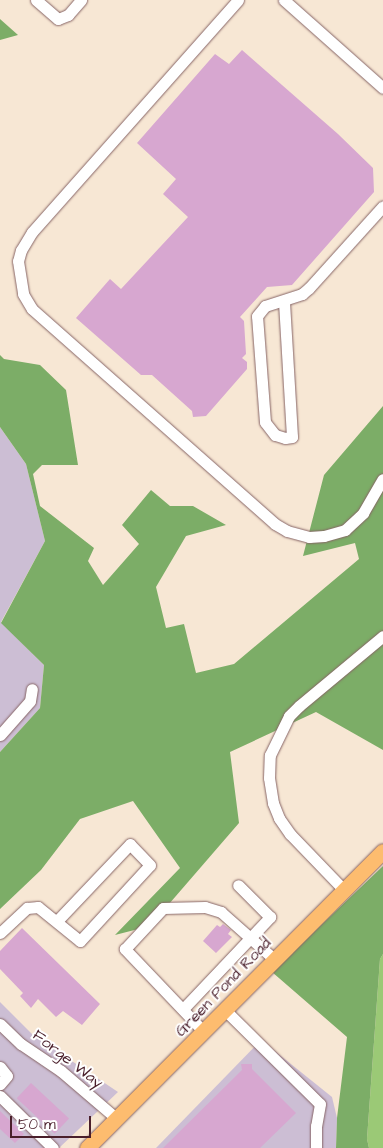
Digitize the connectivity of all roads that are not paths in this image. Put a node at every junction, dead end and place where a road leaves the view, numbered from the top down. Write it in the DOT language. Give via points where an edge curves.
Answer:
graph roads {
  1 [pos="36,0"];
  2 [pos="81,0"];
  3 [pos="238,0"];
  4 [pos="284,0"];
  5 [pos="383,88"];
  6 [pos="383,206"];
  7 [pos="284,302"];
  8 [pos="383,479"];
  9 [pos="383,636"];
  10 [pos="32,689"];
  11 [pos="0,735"];
  12 [pos="383,851"];
  13 [pos="238,885"];
  14 [pos="343,888"];
  15 [pos="57,921"];
  16 [pos="0,933"];
  17 [pos="251,938"];
  18 [pos="274,960"];
  19 [pos="183,1009"];
  20 [pos="226,1011"];
  21 [pos="0,1024"];
  22 [pos="204,1032"];
  23 [pos="0,1067"];
  24 [pos="0,1084"];
  25 [pos="0,1096"];
  26 [pos="117,1119"];
  27 [pos="53,1148"];
  28 [pos="87,1148"];
  29 [pos="316,1148"];
  1 -- 2 [label="street" via="58,19 68,14"];
  3 -- 8 [label="street" via="32,232 18,261 23,294 32,309 275,524 287,531 309,538 345,530 364,513"];
  4 -- 5 [label="street"];
  6 -- 7 [label="street" via="309,288"];
  7 -- 7 [label="street" via="292,437 280,437 271,432 263,412 258,316 265,306"];
  9 -- 14 [label="street" via="298,706 289,716 270,755 269,778 279,818 290,834"];
  10 -- 11 [label="street" via="30,701"];
  12 -- 14 [label="main road, Green Pond Road"];
  13 -- 17 [label="street" via="270,917"];
  14 -- 18 [label="main road, Green Pond Road"];
  15 -- 15 [label="street" via="130,844 150,865 80,940"];
  15 -- 16 [label="street" via="38,908 27,908"];
  17 -- 18 [label="street"];
  17 -- 19 [label="street"];
  17 -- 19 [label="street" via="221,912 205,906 164,908 125,949"];
  18 -- 20 [label="main road, Green Pond Road"];
  19 -- 22 [label="street"];
  20 -- 22 [label="main road, Green Pond Road"];
  20 -- 29 [label="street" via="320,1104"];
  21 -- 26 [label="street, Forge Way"];
  22 -- 26 [label="main road, Green Pond Road"];
  23 -- 24 [label="street" via="7,1076"];
  25 -- 27 [label="street"];
  26 -- 28 [label="main road, Green Pond Road"];
}
